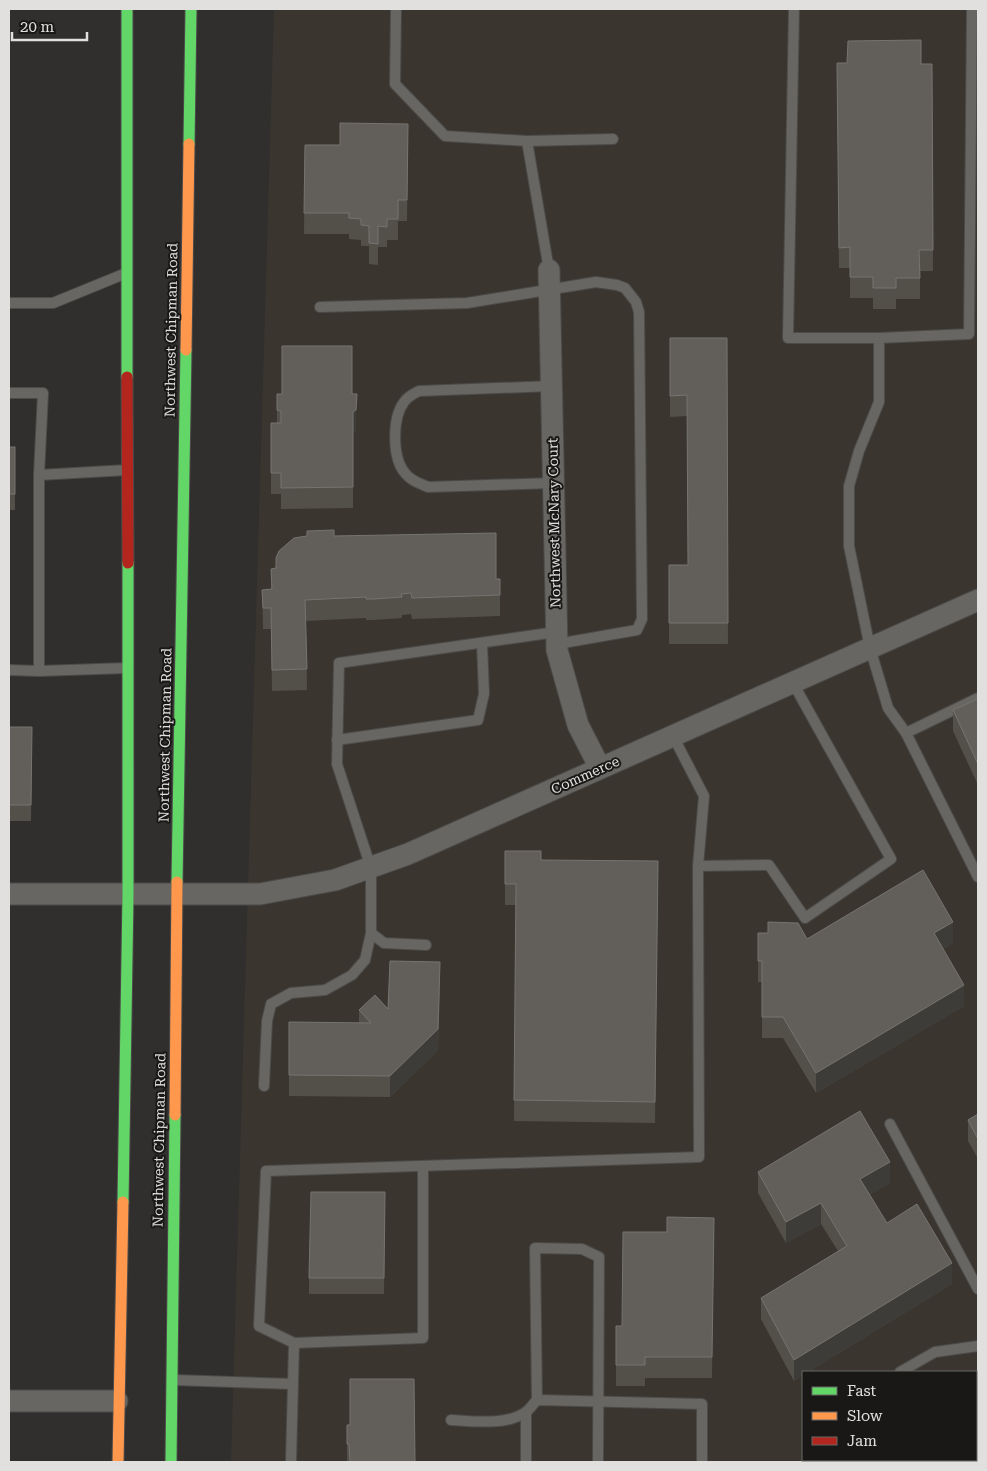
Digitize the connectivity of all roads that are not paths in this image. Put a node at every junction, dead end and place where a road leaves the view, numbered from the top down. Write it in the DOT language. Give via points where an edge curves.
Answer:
graph roads {
  1 [pos="127,9"];
  2 [pos="192,9"];
  3 [pos="396,9"];
  4 [pos="794,9"];
  5 [pos="972,9"];
  6 [pos="613,139"];
  7 [pos="527,141"];
  8 [pos="549,270"];
  9 [pos="128,273"];
  10 [pos="551,291"];
  11 [pos="9,302"];
  12 [pos="320,307"];
  13 [pos="879,338"];
  14 [pos="552,386"];
  15 [pos="9,393"];
  16 [pos="128,470"];
  17 [pos="39,475"];
  18 [pos="553,483"];
  19 [pos="978,600"];
  20 [pos="557,638"];
  21 [pos="482,643"];
  22 [pos="870,648"];
  23 [pos="128,668"];
  24 [pos="9,670"];
  25 [pos="39,671"];
  26 [pos="792,683"];
  27 [pos="978,698"];
  28 [pos="906,733"];
  29 [pos="673,736"];
  30 [pos="337,740"];
  31 [pos="600,768"];
  32 [pos="698,866"];
  33 [pos="371,868"];
  34 [pos="978,877"];
  35 [pos="9,894"];
  36 [pos="177,894"];
  37 [pos="128,895"];
  38 [pos="370,933"];
  39 [pos="426,945"];
  40 [pos="264,1086"];
  41 [pos="890,1124"];
  42 [pos="423,1166"];
  43 [pos="978,1288"];
  44 [pos="294,1343"];
  45 [pos="978,1346"];
  46 [pos="902,1371"];
  47 [pos="171,1380"];
  48 [pos="292,1384"];
  49 [pos="537,1400"];
  50 [pos="9,1401"];
  51 [pos="117,1401"];
  52 [pos="599,1401"];
  53 [pos="526,1412"];
  54 [pos="451,1420"];
  55 [pos="118,1462"];
  56 [pos="171,1462"];
  57 [pos="291,1462"];
  58 [pos="526,1462"];
  59 [pos="598,1462"];
  60 [pos="702,1462"];
  1 -- 9 [label="main road"];
  2 -- 36 [label="main road, Northwest Chipman Road"];
  3 -- 7 [label="lane" via="395,84 445,136"];
  4 -- 13 [label="lane" via="788,338"];
  5 -- 13 [label="lane" via="969,334"];
  6 -- 7 [label="lane"];
  7 -- 8 [label="lane"];
  8 -- 10 [label="street, Northwest McNary Court"];
  9 -- 11 [label="lane" via="53,303"];
  9 -- 16 [label="main road"];
  10 -- 12 [label="lane" via="467,303"];
  10 -- 14 [label="street, Northwest McNary Court"];
  10 -- 20 [label="lane" via="596,282 617,285 631,294 639,312 642,619 636,630"];
  13 -- 22 [label="lane" via="878,402 849,486 849,546"];
  14 -- 18 [label="street, Northwest McNary Court"];
  14 -- 18 [label="lane" via="419,391 402,404 396,440 404,472 413,481 428,487"];
  15 -- 17 [label="lane" via="43,394"];
  16 -- 17 [label="lane"];
  16 -- 23 [label="main road"];
  17 -- 25 [label="lane"];
  18 -- 20 [label="street, Northwest McNary Court"];
  19 -- 22 [label="street, Commerce"];
  20 -- 21 [label="lane"];
  20 -- 31 [label="street, Northwest McNary Court" via="578,725"];
  21 -- 30 [label="lane" via="484,694 478,720"];
  21 -- 30 [label="lane" via="339,663"];
  22 -- 26 [label="street, Commerce"];
  22 -- 28 [label="lane" via="888,708"];
  23 -- 25 [label="lane"];
  23 -- 37 [label="main road"];
  24 -- 25 [label="lane"];
  26 -- 29 [label="street, Commerce"];
  26 -- 32 [label="lane" via="891,858 805,918 768,865"];
  27 -- 28 [label="lane"];
  28 -- 34 [label="lane"];
  29 -- 31 [label="street, Commerce"];
  29 -- 32 [label="lane" via="704,796"];
  30 -- 33 [label="lane" via="337,764"];
  31 -- 33 [label="street, Commerce"];
  32 -- 42 [label="lane" via="699,1157"];
  33 -- 36 [label="street, Commerce" via="334,880 260,894"];
  33 -- 38 [label="lane"];
  35 -- 37 [label="street, Commerce"];
  36 -- 37 [label="street, Commerce"];
  36 -- 47 [label="main road, Northwest Chipman Road"];
  37 -- 51 [label="main road"];
  38 -- 39 [label="lane" via="384,943"];
  38 -- 40 [label="lane" via="365,960 352,975 325,990 291,993 271,1004 266,1021"];
  41 -- 43 [label="lane"];
  42 -- 44 [label="lane" via="423,1338"];
  42 -- 44 [label="lane" via="266,1171 259,1326"];
  44 -- 48 [label="lane"];
  45 -- 46 [label="lane" via="935,1352"];
  47 -- 48 [label="lane"];
  47 -- 56 [label="main road, Northwest Chipman Road"];
  48 -- 57 [label="lane"];
  49 -- 52 [label="lane"];
  49 -- 52 [label="lane" via="535,1248 582,1249 599,1257"];
  49 -- 53 [label="lane"];
  50 -- 51 [label="street"];
  51 -- 55 [label="main road"];
  52 -- 59 [label="lane"];
  52 -- 60 [label="lane" via="702,1404"];
  53 -- 54 [label="lane" via="496,1421"];
  53 -- 58 [label="lane"];
}
